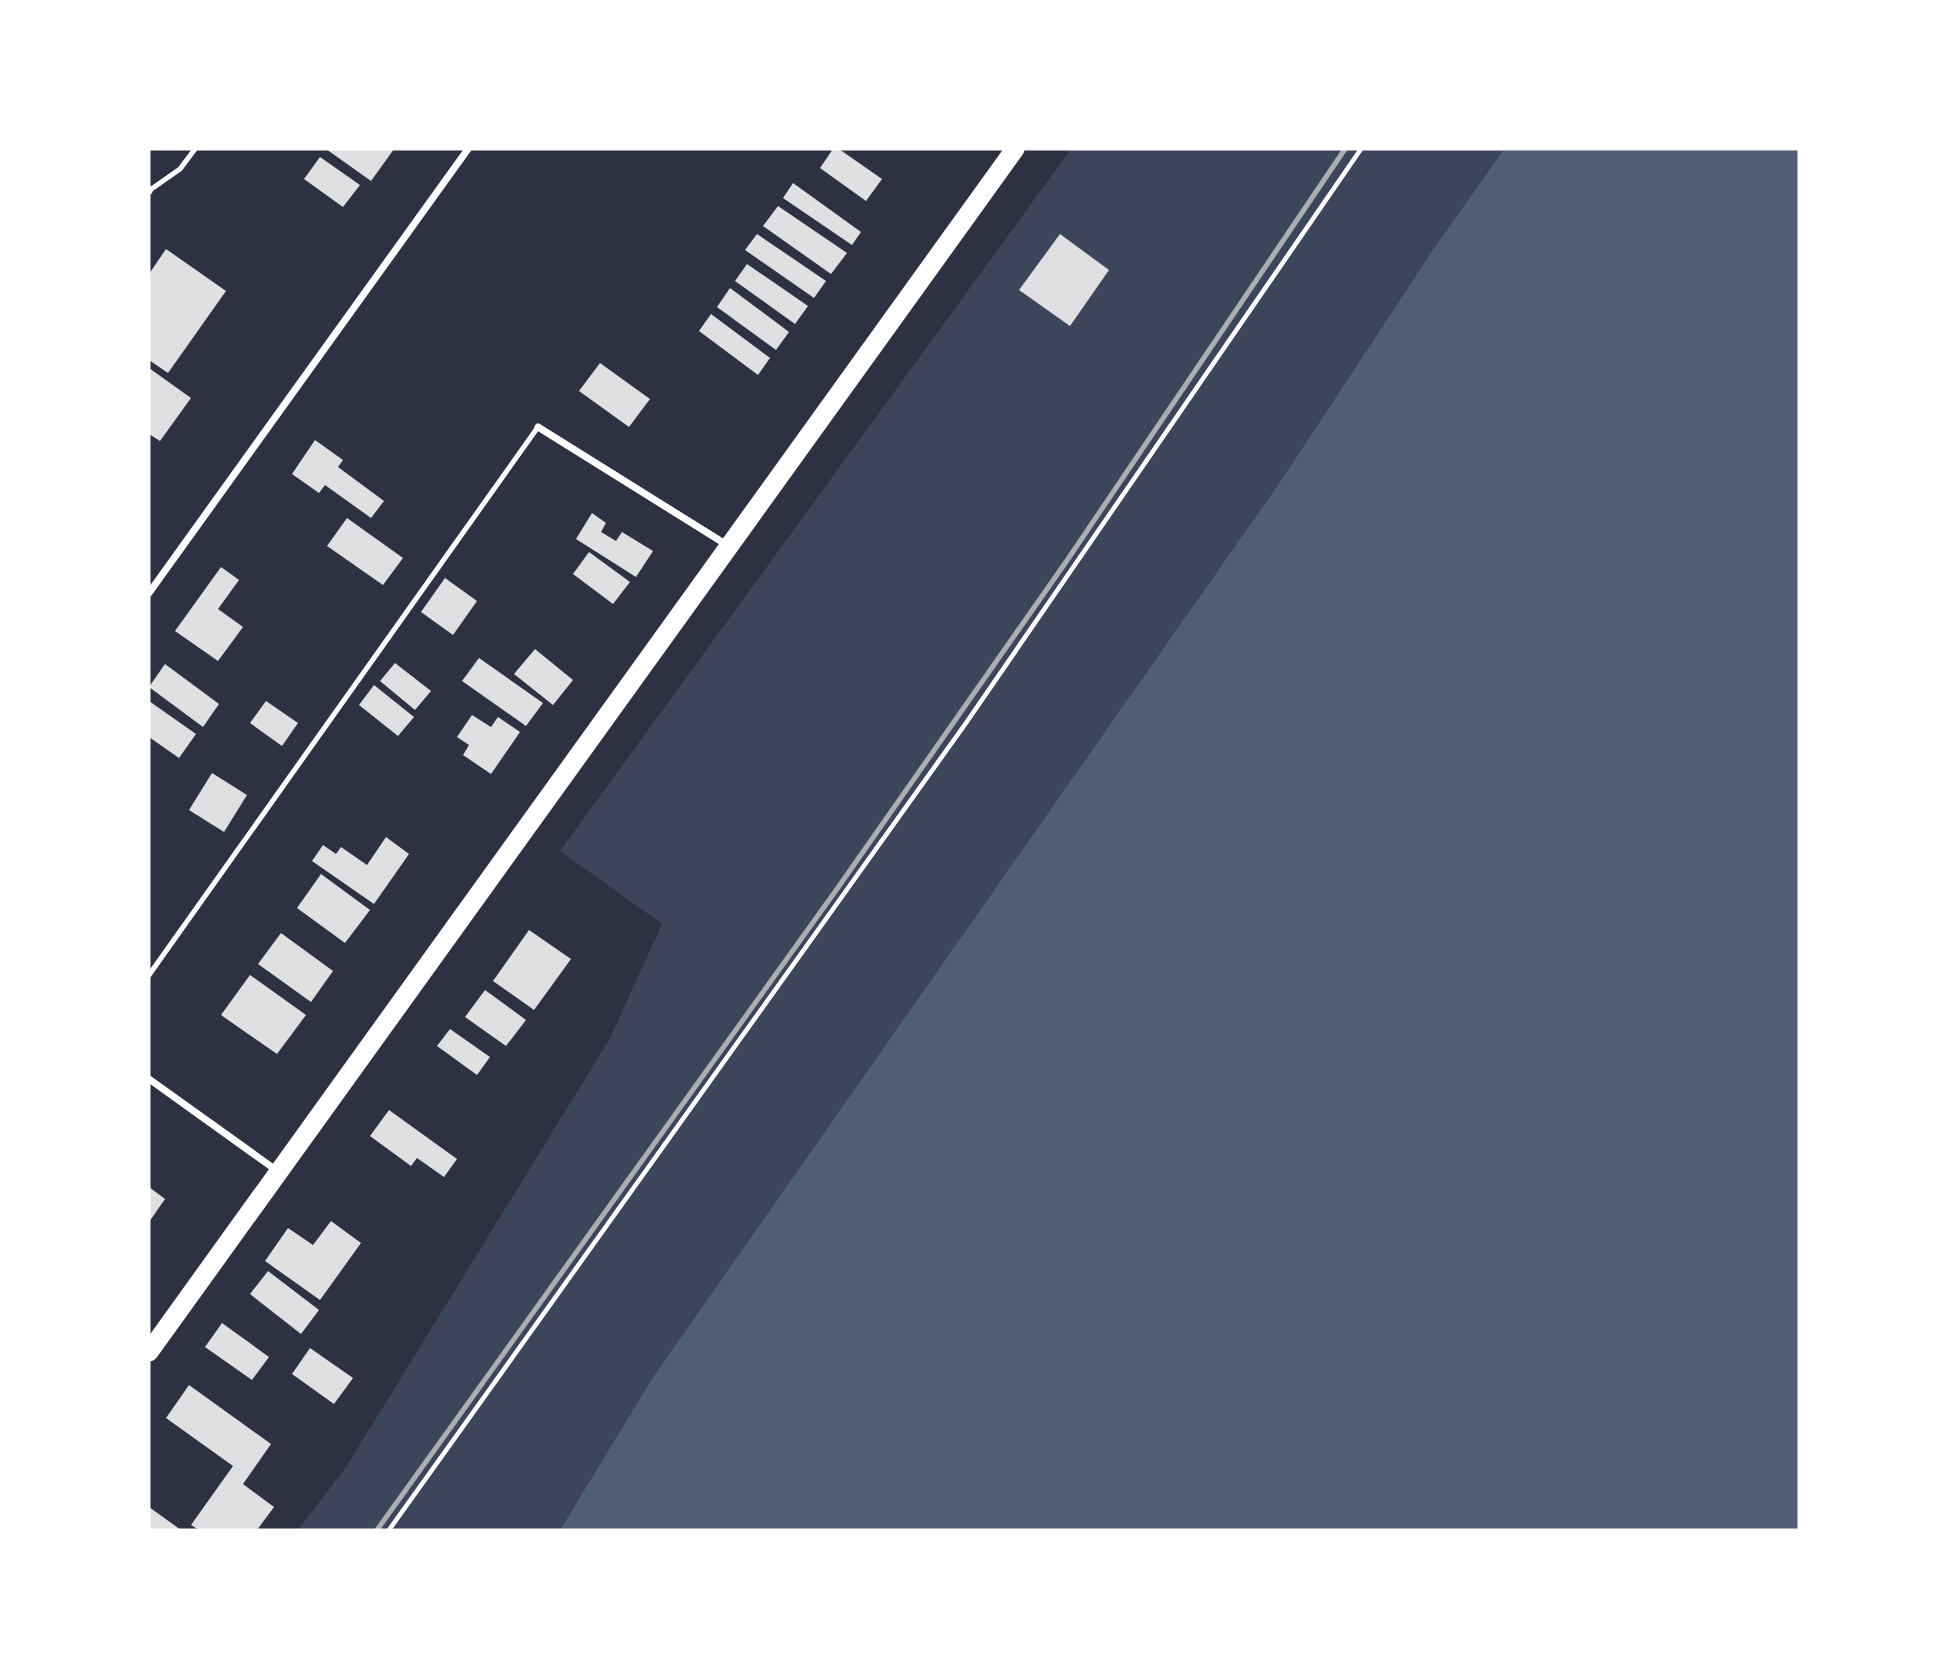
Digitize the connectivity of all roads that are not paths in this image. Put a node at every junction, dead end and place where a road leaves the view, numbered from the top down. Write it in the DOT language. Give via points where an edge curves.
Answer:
graph roads {
  1 [pos="195,149"];
  2 [pos="468,149"];
  3 [pos="1015,149"];
  4 [pos="149,190"];
  5 [pos="538,427"];
  6 [pos="729,546"];
  7 [pos="149,593"];
  8 [pos="149,975"];
  9 [pos="149,1079"];
  10 [pos="279,1171"];
  11 [pos="149,1352"];
  1 -- 4 [label="lane" via="180,169"];
  2 -- 7 [label="street"];
  3 -- 6 [label="highway"];
  5 -- 6 [label="street"];
  5 -- 8 [label="lane"];
  6 -- 10 [label="highway"];
  9 -- 10 [label="street"];
  10 -- 11 [label="highway"];
}
